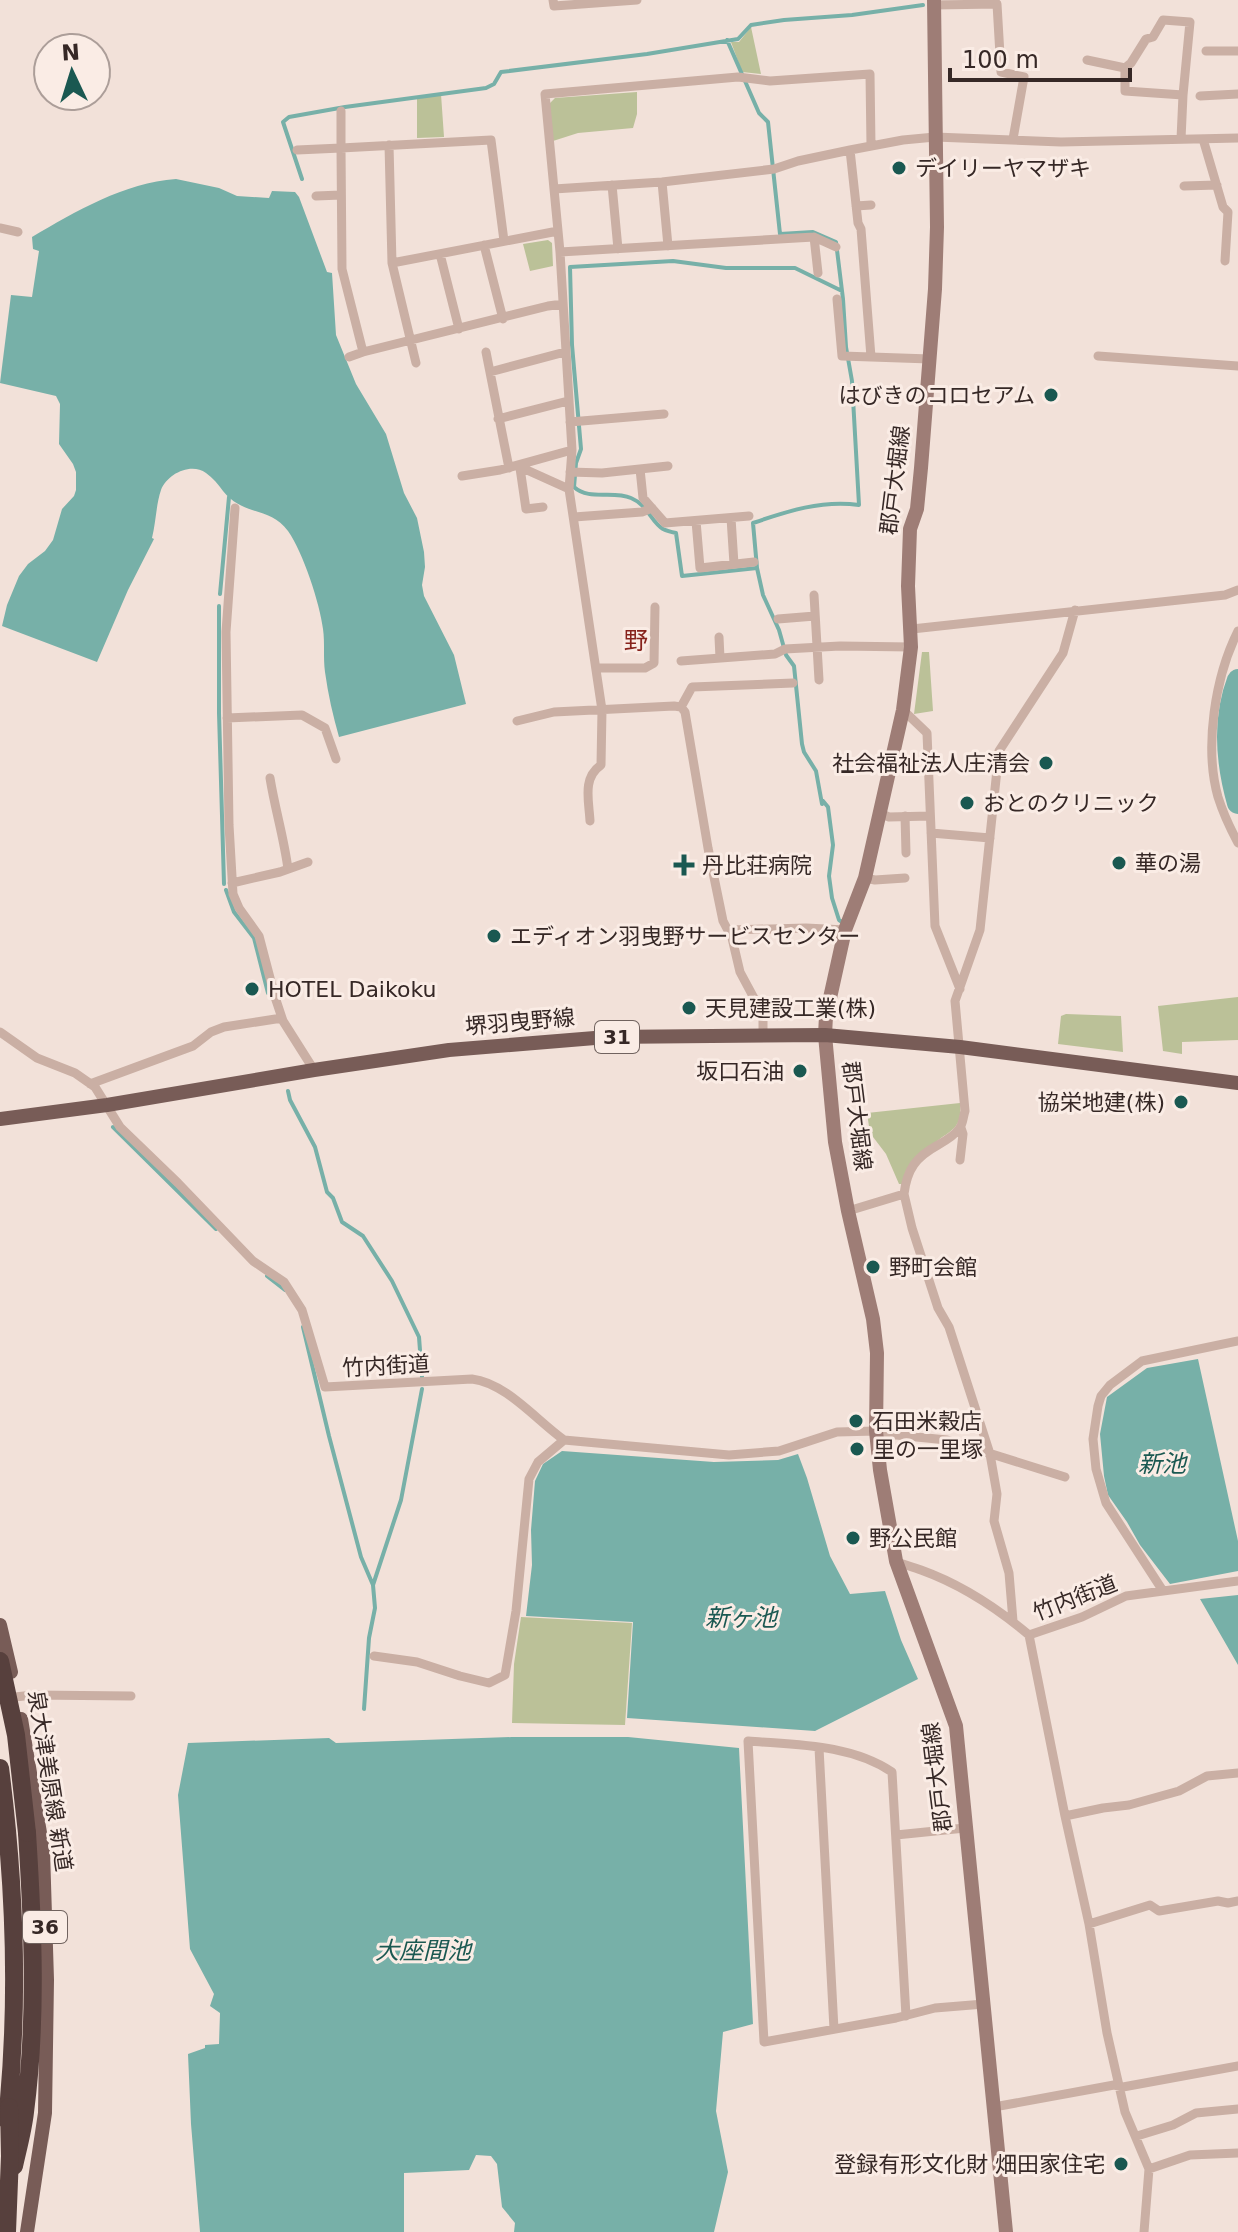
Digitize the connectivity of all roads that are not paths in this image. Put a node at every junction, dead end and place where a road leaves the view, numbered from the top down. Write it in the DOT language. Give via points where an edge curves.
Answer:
graph roads {
  1 [pos="553,0"];
  2 [pos="637,0"];
  3 [pos="934,2"];
  4 [pos="1206,51"];
  5 [pos="1238,51"];
  6 [pos="1087,60"];
  7 [pos="1125,68"];
  8 [pos="1238,94"];
  9 [pos="1183,95"];
  10 [pos="1200,96"];
  11 [pos="341,111"];
  12 [pos="935,137"];
  13 [pos="1238,138"];
  14 [pos="1013,139"];
  15 [pos="1181,139"];
  16 [pos="1203,139"];
  17 [pos="389,145"];
  18 [pos="871,146"];
  19 [pos="341,148"];
  20 [pos="297,150"];
  21 [pos="850,150"];
  22 [pos="662,182"];
  23 [pos="612,185"];
  24 [pos="1217,185"];
  25 [pos="1184,186"];
  26 [pos="554,189"];
  27 [pos="341,195"];
  28 [pos="316,196"];
  29 [pos="871,205"];
  30 [pos="856,206"];
  31 [pos="0,228"];
  32 [pos="558,231"];
  33 [pos="18,232"];
  34 [pos="814,237"];
  35 [pos="504,241"];
  36 [pos="1226,244"];
  37 [pos="484,245"];
  38 [pos="1238,245"];
  39 [pos="668,246"];
  40 [pos="836,247"];
  41 [pos="618,249"];
  42 [pos="560,252"];
  43 [pos="440,254"];
  44 [pos="1225,261"];
  45 [pos="392,263"];
  46 [pos="818,273"];
  47 [pos="837,299"];
  48 [pos="563,304"];
  49 [pos="503,319"];
  50 [pos="459,329"];
  51 [pos="410,340"];
  52 [pos="363,352"];
  53 [pos="486,352"];
  54 [pos="565,352"];
  55 [pos="1098,356"];
  56 [pos="349,357"];
  57 [pos="871,357"];
  58 [pos="930,359"];
  59 [pos="416,363"];
  60 [pos="1238,366"];
  61 [pos="490,372"];
  62 [pos="568,401"];
  63 [pos="664,414"];
  64 [pos="634,417"];
  65 [pos="498,419"];
  66 [pos="570,422"];
  67 [pos="636,428"];
  68 [pos="572,450"];
  69 [pos="668,466"];
  70 [pos="516,467"];
  71 [pos="640,469"];
  72 [pos="570,472"];
  73 [pos="462,476"];
  74 [pos="569,489"];
  75 [pos="543,507"];
  76 [pos="235,508"];
  77 [pos="652,508"];
  78 [pos="749,516"];
  79 [pos="574,517"];
  80 [pos="731,518"];
  81 [pos="696,521"];
  82 [pos="754,562"];
  83 [pos="734,564"];
  84 [pos="1238,590"];
  85 [pos="814,595"];
  86 [pos="655,607"];
  87 [pos="1075,610"];
  88 [pos="815,616"];
  89 [pos="778,619"];
  90 [pos="912,629"];
  91 [pos="1238,631"];
  92 [pos="719,637"];
  93 [pos="911,647"];
  94 [pos="817,648"];
  95 [pos="720,658"];
  96 [pos="681,661"];
  97 [pos="654,663"];
  98 [pos="596,668"];
  99 [pos="665,669"];
  100 [pos="819,680"];
  101 [pos="793,683"];
  102 [pos="681,707"];
  103 [pos="602,710"];
  104 [pos="903,710"];
  105 [pos="227,718"];
  106 [pos="517,721"];
  107 [pos="336,759"];
  108 [pos="270,778"];
  109 [pos="879,813"];
  110 [pos="905,816"];
  111 [pos="930,816"];
  112 [pos="590,821"];
  113 [pos="931,833"];
  114 [pos="990,838"];
  115 [pos="1238,843"];
  116 [pos="906,853"];
  117 [pos="308,862"];
  118 [pos="288,869"];
  119 [pos="865,878"];
  120 [pos="905,878"];
  121 [pos="232,883"];
  122 [pos="729,930"];
  123 [pos="845,930"];
  124 [pos="960,989"];
  125 [pos="282,1018"];
  126 [pos="0,1032"];
  127 [pos="763,1034"];
  128 [pos="825,1035"];
  129 [pos="960,1047"];
  130 [pos="314,1070"];
  131 [pos="1238,1083"];
  132 [pos="90,1084"];
  133 [pos="107,1105"];
  134 [pos="0,1119"];
  135 [pos="961,1128"];
  136 [pos="960,1160"];
  137 [pos="904,1194"];
  138 [pos="848,1211"];
  139 [pos="1238,1341"];
  140 [pos="876,1431"];
  141 [pos="564,1440"];
  142 [pos="990,1454"];
  143 [pos="1065,1477"];
  144 [pos="896,1561"];
  145 [pos="1238,1581"];
  146 [pos="1163,1591"];
  147 [pos="1013,1621"];
  148 [pos="0,1625"];
  149 [pos="1029,1635"];
  150 [pos="374,1656"];
  151 [pos="0,1661"];
  152 [pos="131,1696"];
  153 [pos="16,1697"];
  154 [pos="0,1699"];
  155 [pos="819,1748"];
  156 [pos="0,1768"];
  157 [pos="1238,1773"];
  158 [pos="1065,1816"];
  159 [pos="965,1828"];
  160 [pos="896,1835"];
  161 [pos="1238,1901"];
  162 [pos="1089,1924"];
  163 [pos="984,2004"];
  164 [pos="906,2016"];
  165 [pos="834,2029"];
  166 [pos="1238,2066"];
  167 [pos="1119,2085"];
  168 [pos="9,2107"];
  169 [pos="994,2107"];
  170 [pos="1238,2109"];
  171 [pos="1137,2136"];
  172 [pos="1238,2153"];
  173 [pos="1149,2169"];
  174 [pos="0,2191"];
  175 [pos="4,2232"];
  176 [pos="27,2232"];
  177 [pos="1006,2232"];
  178 [pos="1144,2232"];
  1 -- 2 [label="street" via="554,6"];
  3 -- 12 [label="main road, 郡戸大堀線"];
  3 -- 14 [label="street" via="997,4 1001,72 1024,77"];
  4 -- 5 [label="street"];
  6 -- 7 [label="street"];
  7 -- 9 [label="street" via="1125,91"];
  7 -- 9 [label="street" via="1163,20 1190,22"];
  8 -- 10 [label="street"];
  9 -- 15 [label="street"];
  11 -- 19 [label="street"];
  12 -- 14 [label="street"];
  12 -- 18 [label="street"];
  12 -- 58 [label="main road, 郡戸大堀線" via="937,227"];
  13 -- 16 [label="street"];
  14 -- 15 [label="street"];
  15 -- 16 [label="street"];
  16 -- 24 [label="street"];
  17 -- 19 [label="street"];
  17 -- 35 [label="street" via="491,140"];
  17 -- 45 [label="street"];
  18 -- 21 [label="street"];
  18 -- 26 [label="street" via="870,74 770,81 738,77 545,94"];
  19 -- 20 [label="street"];
  19 -- 27 [label="street"];
  21 -- 22 [label="street" via="774,169"];
  21 -- 30 [label="street"];
  22 -- 23 [label="street"];
  22 -- 39 [label="street"];
  23 -- 26 [label="street"];
  23 -- 41 [label="street"];
  24 -- 25 [label="street"];
  24 -- 36 [label="street" via="1228,212"];
  26 -- 32 [label="street"];
  27 -- 28 [label="street"];
  27 -- 52 [label="street" via="342,269"];
  29 -- 30 [label="street"];
  30 -- 57 [label="street"];
  31 -- 33 [label="street"];
  32 -- 35 [label="street"];
  32 -- 42 [label="street"];
  34 -- 39 [label="street"];
  34 -- 40 [label="street"];
  34 -- 46 [label="street"];
  35 -- 37 [label="street"];
  36 -- 38 [label="street"];
  36 -- 44 [label="street"];
  37 -- 43 [label="street"];
  37 -- 49 [label="street"];
  39 -- 41 [label="street"];
  41 -- 42 [label="street"];
  42 -- 48 [label="street"];
  43 -- 45 [label="street"];
  43 -- 50 [label="street"];
  45 -- 51 [label="street"];
  47 -- 57 [label="street" via="842,356"];
  48 -- 49 [label="street"];
  48 -- 54 [label="street"];
  49 -- 50 [label="street"];
  50 -- 51 [label="street"];
  51 -- 52 [label="street"];
  51 -- 59 [label="street"];
  52 -- 56 [label="street"];
  53 -- 61 [label="street"];
  54 -- 61 [label="street"];
  54 -- 62 [label="street"];
  55 -- 60 [label="street"];
  57 -- 58 [label="street"];
  58 -- 90 [label="main road, 郡戸大堀線" via="917,509 910,529"];
  61 -- 65 [label="street"];
  62 -- 65 [label="street"];
  62 -- 66 [label="street"];
  63 -- 64 [label="street"];
  64 -- 66 [label="street"];
  64 -- 67 [label="street"];
  65 -- 70 [label="street"];
  66 -- 68 [label="street"];
  68 -- 70 [label="street"];
  68 -- 72 [label="street"];
  69 -- 71 [label="street"];
  70 -- 73 [label="street"];
  70 -- 74 [label="street"];
  70 -- 75 [label="street" via="526,509"];
  71 -- 72 [label="street"];
  71 -- 77 [label="street" via="643,498"];
  72 -- 74 [label="street"];
  74 -- 79 [label="street"];
  76 -- 105 [label="street" via="227,607"];
  77 -- 79 [label="street"];
  77 -- 81 [label="street" via="665,523"];
  78 -- 80 [label="street"];
  79 -- 98 [label="street"];
  80 -- 81 [label="street"];
  80 -- 83 [label="street"];
  81 -- 83 [label="street" via="700,568"];
  82 -- 83 [label="street"];
  84 -- 87 [label="street"];
  85 -- 88 [label="street"];
  86 -- 97 [label="street"];
  87 -- 90 [label="street"];
  87 -- 114 [label="street" via="1063,653 999,751"];
  88 -- 89 [label="street"];
  88 -- 94 [label="street"];
  90 -- 93 [label="main road, 郡戸大堀線"];
  91 -- 115 [label="street" via="1219,686 1212,762 1217,796"];
  92 -- 95 [label="street"];
  93 -- 94 [label="street"];
  93 -- 104 [label="main road, 郡戸大堀線"];
  94 -- 95 [label="street"];
  94 -- 100 [label="street"];
  95 -- 96 [label="street"];
  97 -- 98 [label="street" via="645,668"];
  97 -- 99 [label="street"];
  98 -- 103 [label="street"];
  101 -- 102 [label="street" via="692,687"];
  102 -- 103 [label="street"];
  102 -- 122 [label="street"];
  103 -- 106 [label="street" via="554,712"];
  103 -- 112 [label="street" via="601,765 592,771 588,785"];
  104 -- 109 [label="main road, 郡戸大堀線"];
  104 -- 111 [label="street" via="927,733"];
  105 -- 107 [label="street" via="302,715 325,728"];
  105 -- 121 [label="street"];
  108 -- 118 [label="street"];
  109 -- 110 [label="street"];
  109 -- 119 [label="main road, 郡戸大堀線"];
  110 -- 111 [label="street"];
  110 -- 116 [label="street"];
  111 -- 113 [label="street"];
  113 -- 114 [label="street"];
  113 -- 124 [label="street" via="935,926"];
  114 -- 124 [label="street" via="980,930"];
  117 -- 118 [label="street"];
  118 -- 121 [label="street"];
  119 -- 120 [label="street"];
  119 -- 123 [label="main road, 郡戸大堀線"];
  121 -- 125 [label="street" via="239,908 261,940"];
  122 -- 123 [label="street"];
  122 -- 127 [label="street" via="740,972 763,1015"];
  123 -- 128 [label="main road, 郡戸大堀線"];
  124 -- 129 [label="street" via="955,1001"];
  125 -- 130 [label="street"];
  125 -- 132 [label="street" via="224,1027 193,1046"];
  126 -- 132 [label="street, 竹内街道" via="37,1058"];
  127 -- 128 [label="main road, 堺羽曳野線 / 31"];
  127 -- 130 [label="main road, 堺羽曳野線 / 31" via="540,1041"];
  128 -- 129 [label="main road, 堺羽曳野線 / 31"];
  128 -- 138 [label="main road, 郡戸大堀線"];
  129 -- 131 [label="main road, 堺羽曳野線 / 31"];
  129 -- 135 [label="street" via="965,1111"];
  130 -- 133 [label="main road, 堺羽曳野線 / 31"];
  132 -- 133 [label="street, 竹内街道"];
  133 -- 134 [label="main road, 堺羽曳野線 / 31"];
  133 -- 141 [label="street, 竹内街道" via="120,1127 253,1261 284,1282 302,1310 325,1387 485,1381"];
  135 -- 136 [label="street"];
  135 -- 137 [label="street" via="914,1161"];
  137 -- 138 [label="street"];
  137 -- 142 [label="street"];
  138 -- 140 [label="main road, 郡戸大堀線" via="873,1319"];
  139 -- 146 [label="street" via="1142,1361 1101,1396 1093,1439 1106,1503"];
  140 -- 141 [label="street" via="837,1432 779,1451 729,1455"];
  140 -- 142 [label="street" via="947,1440"];
  140 -- 144 [label="main road, 郡戸大堀線"];
  141 -- 150 [label="street" via="538,1462 529,1479 505,1675 489,1683"];
  142 -- 143 [label="street"];
  142 -- 147 [label="street" via="997,1494 994,1521 1009,1573"];
  144 -- 147 [label="street, 竹内街道" via="962,1588"];
  144 -- 159 [label="main road, 郡戸大堀線" via="953,1712"];
  145 -- 146 [label="street, 竹内街道"];
  146 -- 149 [label="street, 竹内街道" via="1126,1596"];
  147 -- 149 [label="street, 竹内街道"];
  148 -- 153 [label="main road, 泉大津美原線 新道 / 36"];
  149 -- 158 [label="street"];
  151 -- 175 [label="highway, bridge" via="23,1788 33,1968 25,2114"];
  152 -- 153 [label="street"];
  153 -- 154 [label="street"];
  153 -- 176 [label="main road, 泉大津美原線 新道 / 36" via="43,1851 47,1980 45,2113"];
  155 -- 160 [label="street" via="846,1752 892,1772"];
  155 -- 165 [label="street"];
  155 -- 165 [label="street" via="748,1741 764,2042"];
  156 -- 168 [label="highway" via="13,1941"];
  157 -- 158 [label="street" via="1207,1776 1179,1791 1129,1805"];
  158 -- 162 [label="street"];
  159 -- 160 [label="street"];
  159 -- 163 [label="main road, 郡戸大堀線"];
  160 -- 164 [label="street"];
  161 -- 162 [label="street" via="1159,1911 1150,1905"];
  162 -- 167 [label="street"];
  163 -- 164 [label="street"];
  163 -- 169 [label="main road, 郡戸大堀線"];
  164 -- 165 [label="street"];
  166 -- 167 [label="street"];
  167 -- 169 [label="street"];
  167 -- 171 [label="street"];
  168 -- 174 [label="highway, bridge"];
  168 -- 175 [label="highway, bridge"];
  169 -- 177 [label="main road, 郡戸大堀線"];
  170 -- 171 [label="street" via="1196,2113"];
  171 -- 173 [label="street"];
  172 -- 173 [label="street" via="1190,2155"];
  173 -- 178 [label="street"];
}
